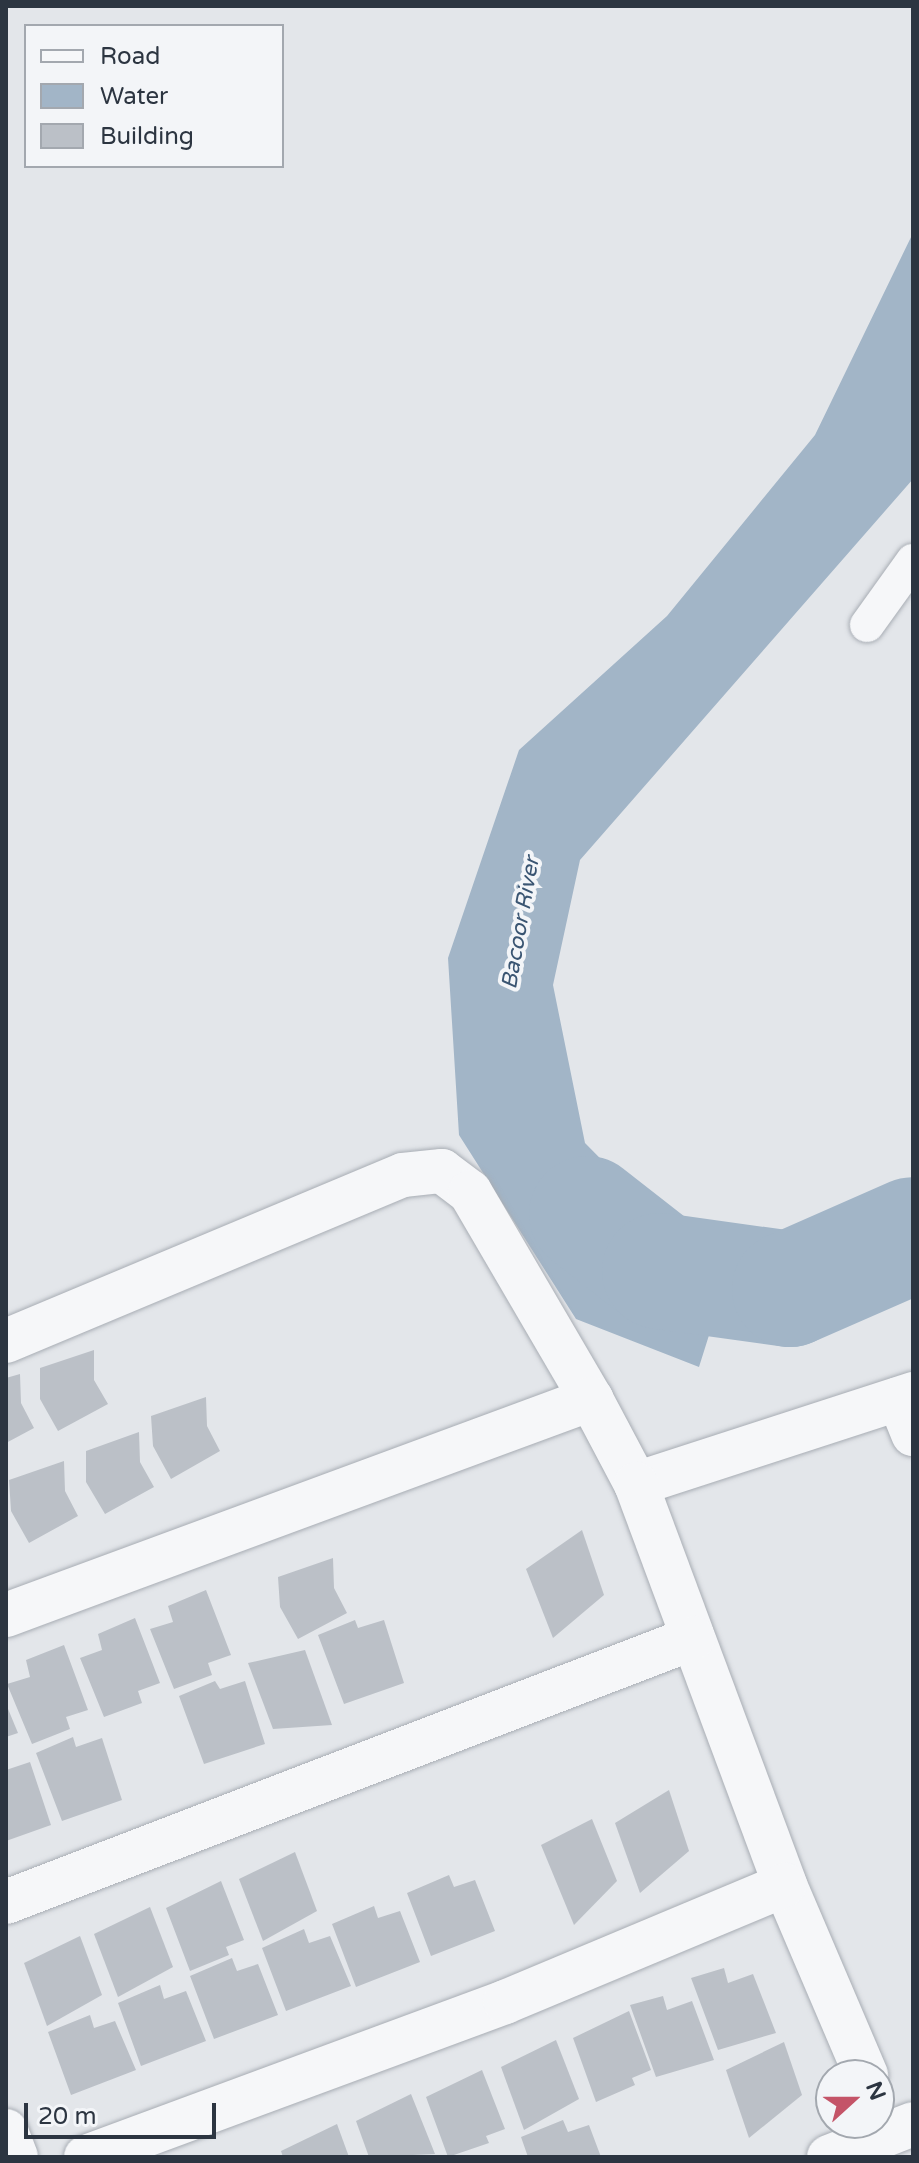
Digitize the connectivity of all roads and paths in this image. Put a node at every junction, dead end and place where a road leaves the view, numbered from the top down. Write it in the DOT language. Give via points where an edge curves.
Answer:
graph roads {
  1 [pos="913,561"];
  2 [pos="867,625"];
  3 [pos="6,1341"];
  4 [pos="591,1399"];
  5 [pos="908,1409"];
  6 [pos="636,1484"];
  7 [pos="6,1615"];
  8 [pos="693,1638"];
  9 [pos="785,1885"];
  10 [pos="6,1902"];
  11 [pos="859,2059"];
  12 [pos="6,2131"];
  13 [pos="861,2139"];
  14 [pos="16,2157"];
  15 [pos="86,2157"];
  16 [pos="829,2157"];
  1 -- 2 [label="lane"];
  3 -- 4 [label="street" via="403,1175 442,1171 470,1192"];
  4 -- 6 [label="street"];
  4 -- 7 [label="street"];
  5 -- 6 [label="street"];
  6 -- 8 [label="street"];
  8 -- 9 [label="street"];
  8 -- 10 [label="street"];
  9 -- 11 [label="street"];
  9 -- 15 [label="street" via="505,2002"];
  12 -- 14 [label="street"];
  13 -- 16 [label="street"];
}
